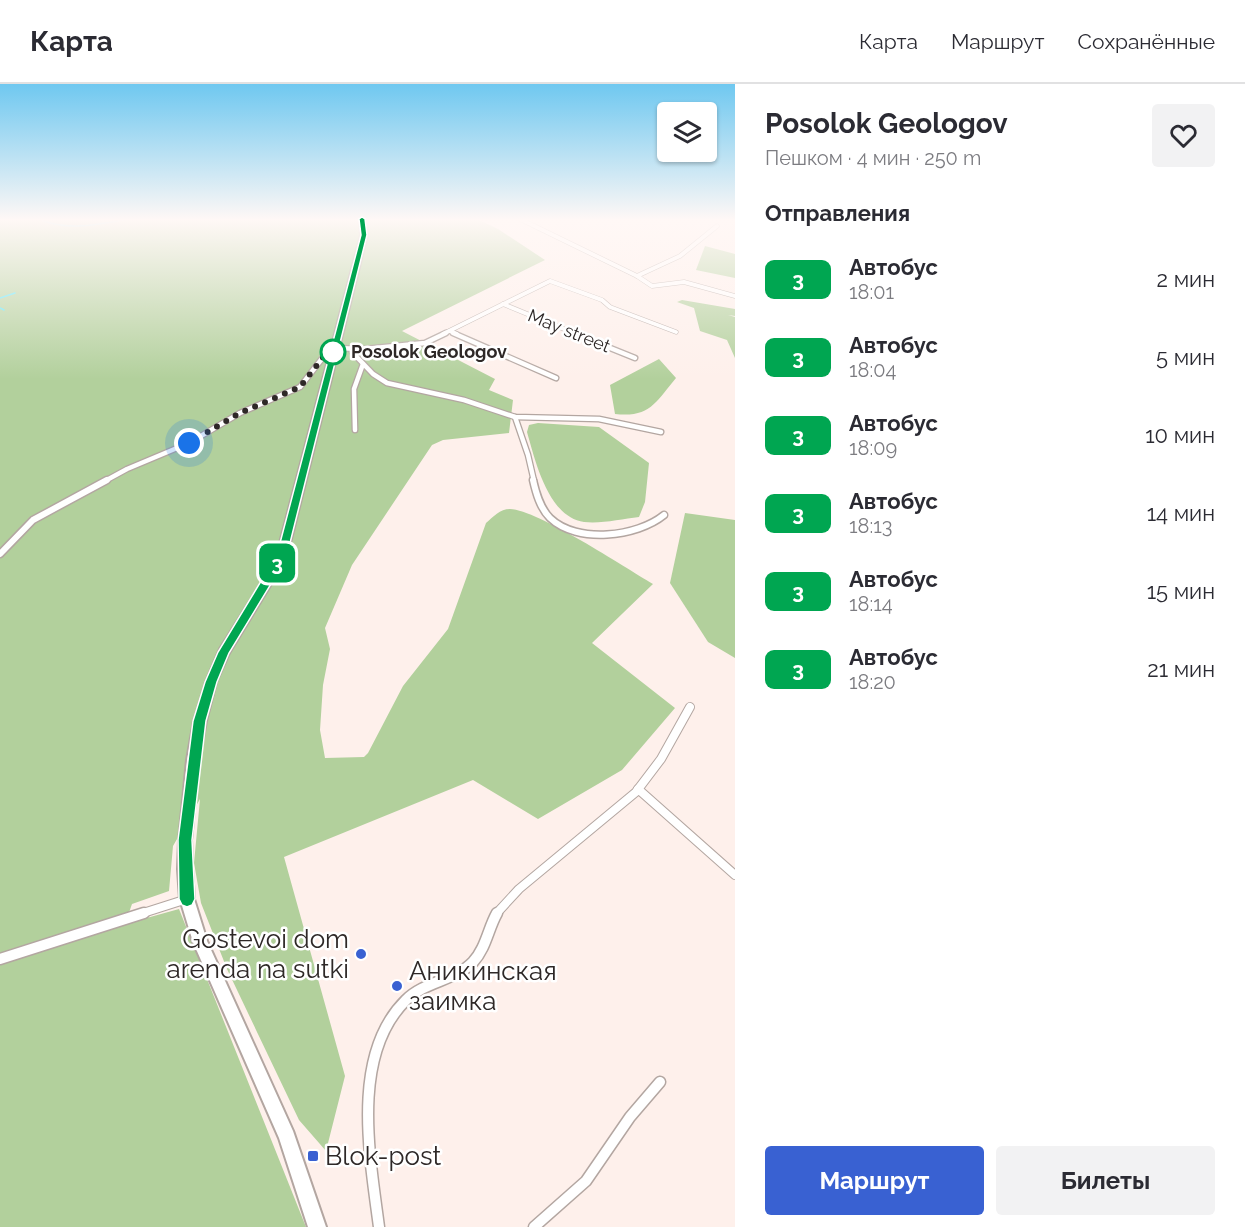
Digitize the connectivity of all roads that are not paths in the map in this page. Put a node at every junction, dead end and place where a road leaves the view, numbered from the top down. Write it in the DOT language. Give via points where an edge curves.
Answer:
graph roads {
  1 [pos="354,272"];
  2 [pos="629,272"];
  3 [pos="650,272"];
  4 [pos="637,276"];
  5 [pos="735,296"];
  6 [pos="503,304"];
  7 [pos="450,331"];
  8 [pos="676,332"];
  9 [pos="353,348"];
  10 [pos="333,352"];
  11 [pos="635,358"];
  12 [pos="363,364"];
  13 [pos="556,378"];
  14 [pos="515,417"];
  15 [pos="355,430"];
  16 [pos="661,432"];
  17 [pos="664,515"];
  18 [pos="0,554"];
  19 [pos="690,707"];
  20 [pos="638,789"];
  21 [pos="735,875"];
  22 [pos="187,899"];
  23 [pos="0,959"];
  24 [pos="660,1082"];
  25 [pos="317,1227"];
  26 [pos="379,1227"];
  27 [pos="534,1227"];
  1 -- 10 [label="street"];
  2 -- 4 [label="street"];
  3 -- 4 [label="street"];
  4 -- 5 [label="street" via="652,286 684,282"];
  6 -- 7 [label="street"];
  6 -- 8 [label="street" via="550,281"];
  6 -- 11 [label="street, May street"];
  7 -- 9 [label="street" via="414,345"];
  7 -- 13 [label="street"];
  9 -- 10 [label="street"];
  9 -- 12 [label="street"];
  10 -- 18 [label="street" via="324,356 305,383 291,392 127,469 33,520"];
  10 -- 22 [label="street" via="285,543 224,652 200,721 185,840"];
  12 -- 14 [label="street" via="387,383 464,400"];
  12 -- 15 [label="street" via="354,389"];
  14 -- 16 [label="street" via="599,419"];
  14 -- 17 [label="street" via="538,500 556,523 570,530 607,534 653,525"];
  19 -- 20 [label="street"];
  20 -- 21 [label="street"];
  20 -- 26 [label="street" via="507,900 491,921 482,950 465,970 418,991 397,1010 387,1026 374,1059 367,1127"];
  22 -- 23 [label="street"];
  22 -- 25 [label="street" via="200,942 287,1137"];
  24 -- 27 [label="street" via="630,1117 586,1181"];
}
